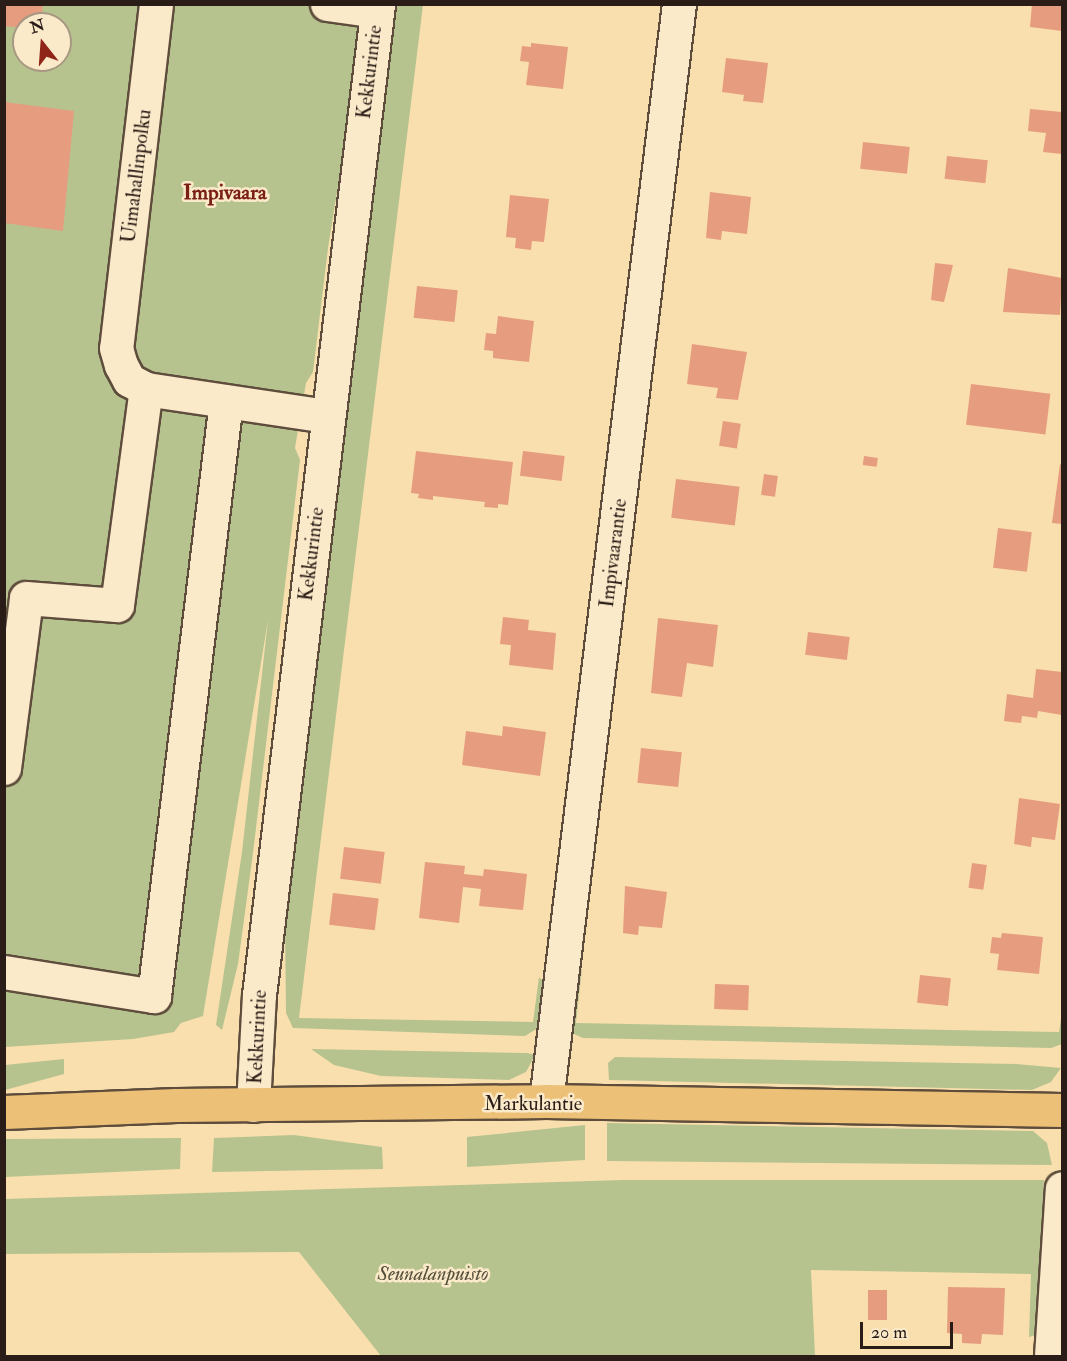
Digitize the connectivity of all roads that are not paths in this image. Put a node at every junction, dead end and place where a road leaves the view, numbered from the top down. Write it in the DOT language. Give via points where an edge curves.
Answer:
graph roads {
  1 [pos="156,4"];
  2 [pos="327,4"];
  3 [pos="679,4"];
  4 [pos="377,8"];
  5 [pos="146,389"];
  6 [pos="226,401"];
  7 [pos="327,416"];
  8 [pos="4,768"];
  9 [pos="4,972"];
  10 [pos="546,1101"];
  11 [pos="254,1105"];
  12 [pos="1062,1110"];
  13 [pos="4,1112"];
  14 [pos="1062,1188"];
  15 [pos="1051,1356"];
  1 -- 5 [label="street, Uimahallinpolku" via="116,348 129,380"];
  2 -- 4 [label="street"];
  3 -- 10 [label="street, Impivaarantie"];
  4 -- 7 [label="street, Kekkurintie"];
  5 -- 6 [label="street"];
  5 -- 8 [label="street" via="117,605 26,598"];
  6 -- 7 [label="street"];
  6 -- 9 [label="street" via="154,996"];
  7 -- 11 [label="street, Kekkurintie" via="259,994"];
  10 -- 11 [label="main road, Markulantie"];
  10 -- 12 [label="main road, Markulantie"];
  11 -- 13 [label="main road, Markulantie"];
  14 -- 15 [label="street"];
}
